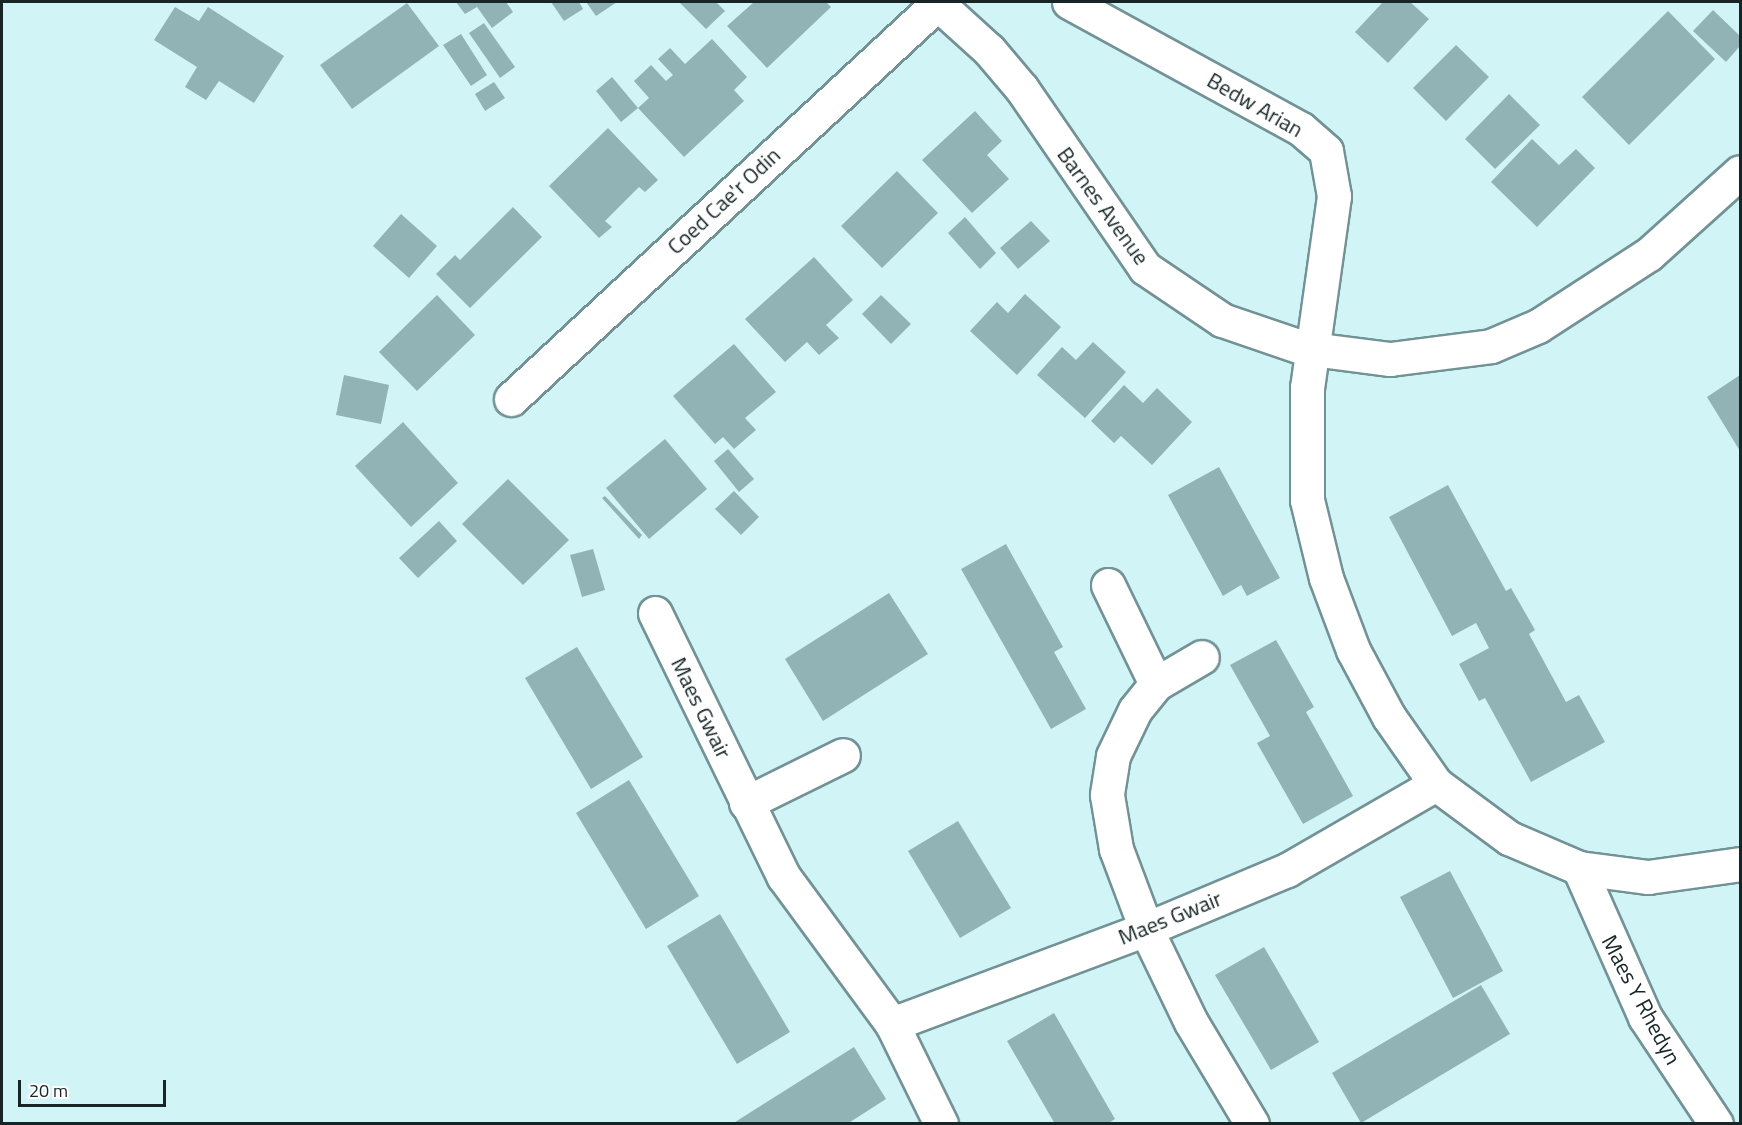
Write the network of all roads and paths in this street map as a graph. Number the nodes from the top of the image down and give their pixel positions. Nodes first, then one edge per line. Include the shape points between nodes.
1 (937, 2) edge
2 (1069, 2) edge
3 (1740, 172) edge
4 (1314, 348) junction
5 (511, 399) dead end
6 (1108, 585) dead end
7 (655, 613) dead end
8 (1202, 657) dead end
9 (1156, 684) junction
10 (843, 755) dead end
11 (1436, 784) junction
12 (746, 803) junction
13 (1740, 864) edge
14 (1579, 868) junction
15 (1146, 929) junction
16 (892, 1024) junction
17 (941, 1124) edge
18 (1252, 1124) edge
19 (1716, 1124) edge

1 - 4 street, Barnes Avenue via 989,50 1022,88 1145,268 1222,320 1270,340
1 - 5 street, Coed Cae'r Odin
2 - 4 street, Bedw Arian via 1301,129 1326,151 1334,196
3 - 4 street, Barnes Avenue via 1649,254 1538,326 1491,346 1390,359
4 - 11 street, Bedw Arian via 1306,387 1306,479 1326,578 1353,650 1389,717
6 - 9 street
7 - 12 street, Maes Gwair
8 - 9 street
9 - 15 street via 1135,710 1113,756 1107,795 1116,849
10 - 12 street
11 - 14 street, Bedw Arian via 1509,838
11 - 15 street, Maes Gwair via 1287,870
12 - 16 street, Maes Gwair via 783,877
13 - 14 street, Bedw Arian via 1648,877
14 - 19 street, Maes Y Rhedyn via 1646,1017
15 - 16 street, Maes Gwair
15 - 18 street via 1191,1022
16 - 17 street, Maes Gwair

